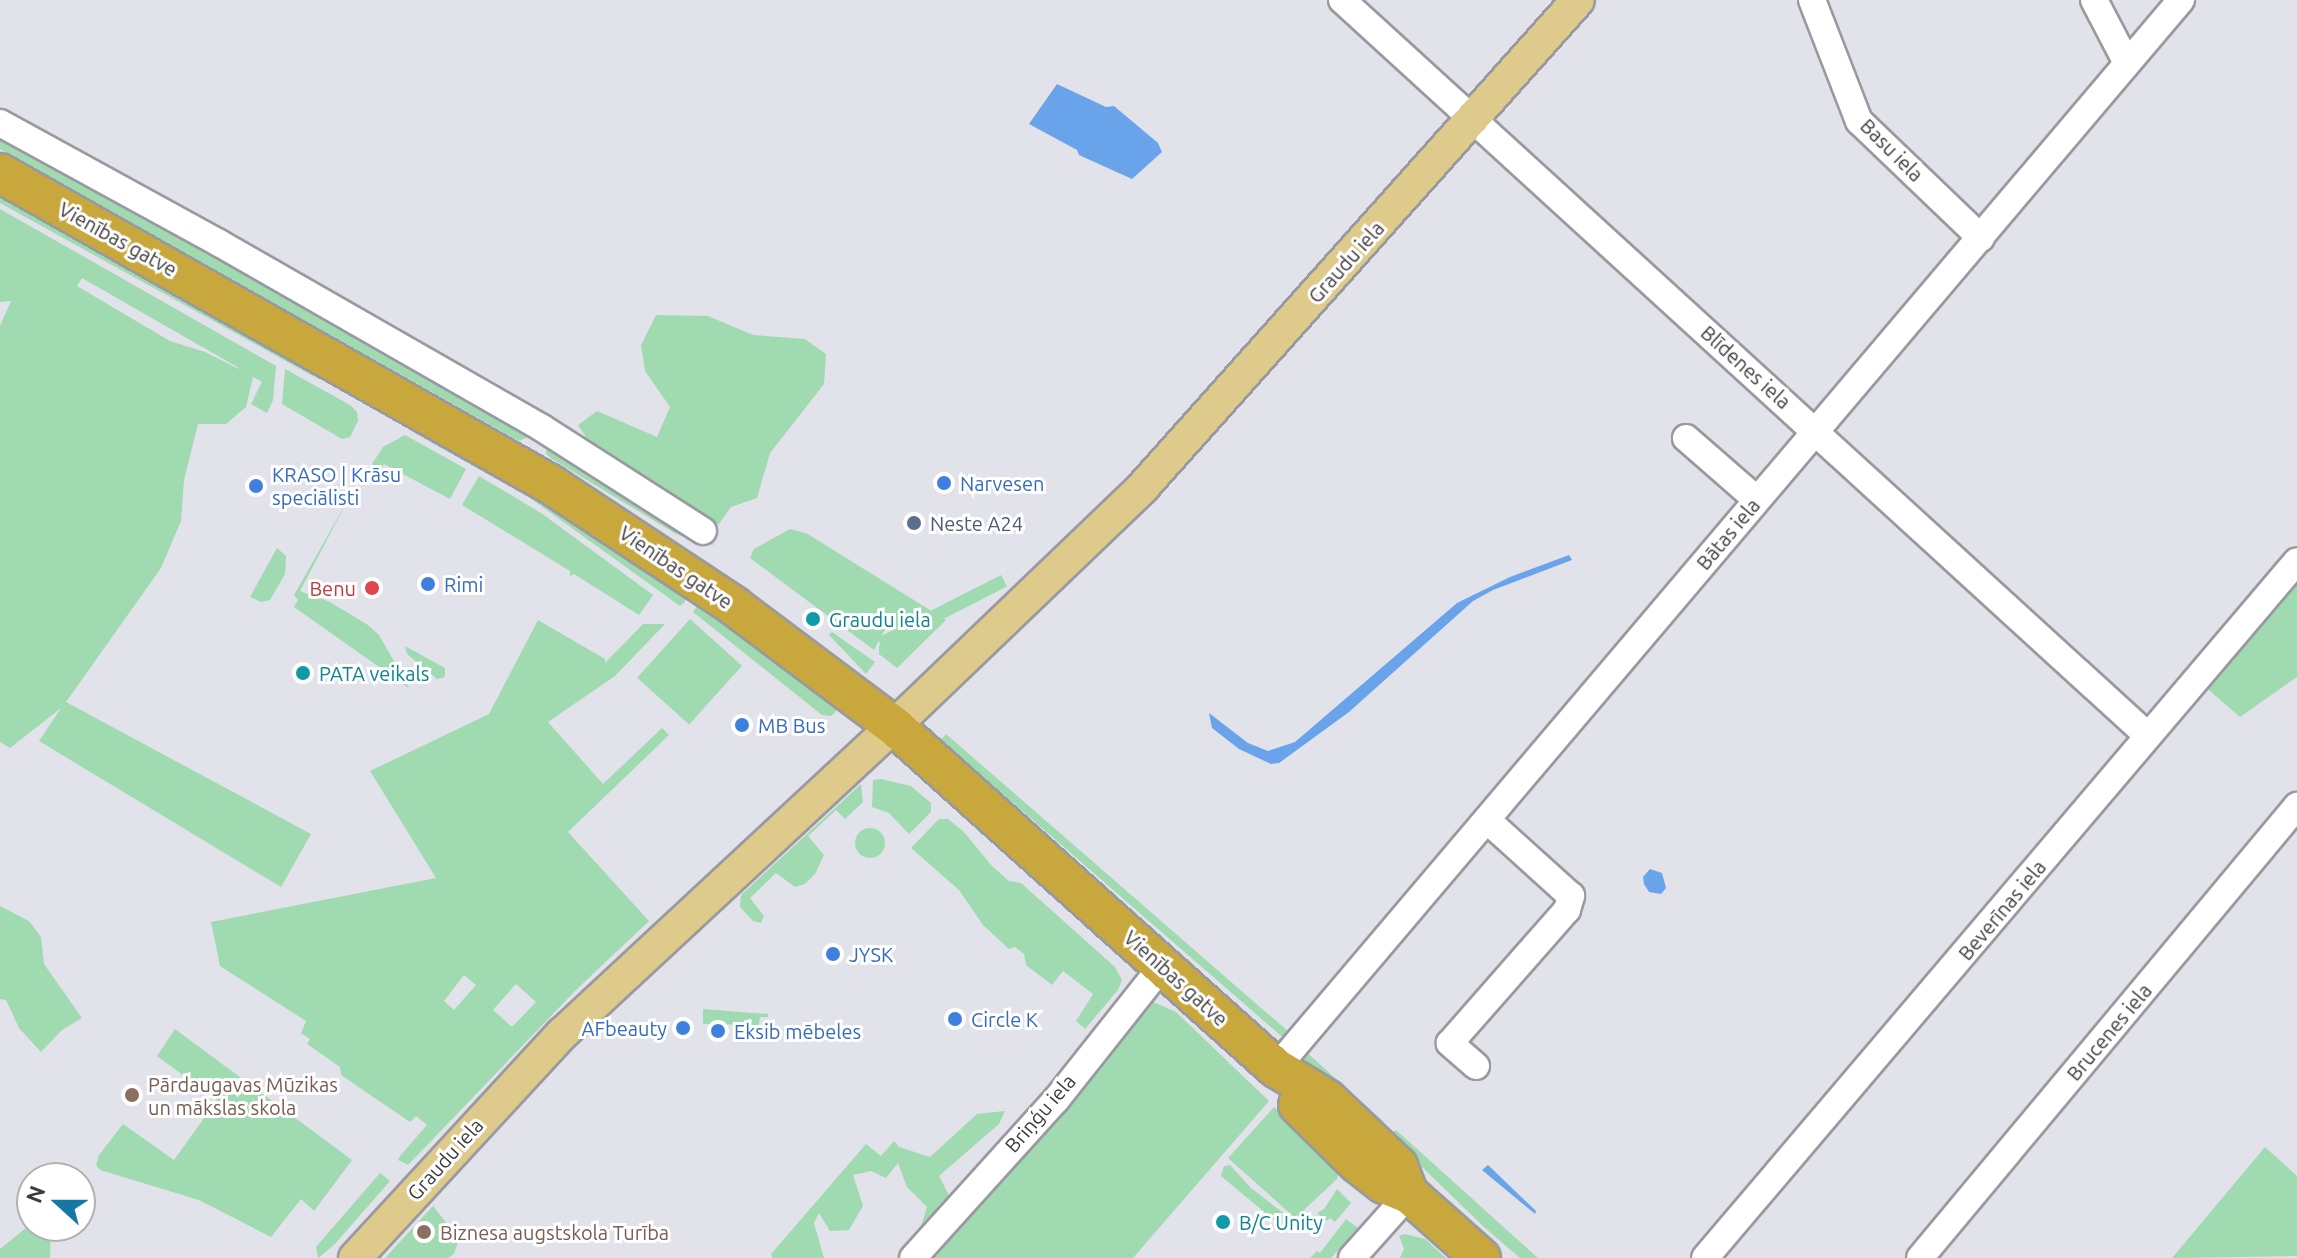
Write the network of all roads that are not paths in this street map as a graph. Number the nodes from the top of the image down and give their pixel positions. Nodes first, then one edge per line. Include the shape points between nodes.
1 (1342, 0) edge
2 (1578, 0) edge
3 (1812, 0) edge
4 (2094, 0) edge
5 (2181, 0) edge
6 (2127, 63) junction
7 (1474, 120) junction
8 (0, 123) edge
9 (0, 173) edge
10 (1981, 238) junction
11 (542, 428) junction
12 (1816, 430) junction
13 (1686, 438) dead end
14 (521, 467) junction
15 (1756, 499) junction
16 (703, 531) dead end
17 (2297, 561) edge
18 (894, 726) junction
19 (2148, 736) junction
20 (2297, 806) edge
21 (1487, 820) junction
22 (1163, 965) junction
23 (1476, 1066) dead end
24 (1276, 1068) junction
25 (1409, 1194) junction
26 (355, 1258) edge
27 (913, 1258) edge
28 (1352, 1258) edge
29 (1481, 1258) edge
30 (1705, 1258) edge
31 (1920, 1258) edge

1 - 7 street, Blīdenes iela
2 - 7 main road, Graudu iela
3 - 10 street, Basu iela via 1859,121
4 - 6 street
5 - 6 street, Bātas iela
6 - 10 street, Bātas iela
7 - 12 street, Blīdenes iela
7 - 18 main road, Graudu iela via 1142,488
8 - 11 street
9 - 14 highway, Vienības gatve
10 - 12 street, Bātas iela
11 - 14 street
11 - 16 street
12 - 15 street, Bātas iela
12 - 19 street, Blīdenes iela
13 - 15 street
14 - 18 highway, Vienības gatve via 734,606
15 - 21 street, Bātas iela
17 - 19 street, Beverīnas iela
18 - 22 highway, Vienības gatve
18 - 26 main road, Graudu iela via 562,1034
19 - 30 street, Beverīnas iela
20 - 31 street, Brucenes iela
21 - 23 street via 1571,896 1567,910 1450,1043
21 - 24 street, Bātas iela
22 - 24 highway, Vienības gatve
22 - 27 street, Briņģu iela via 1056,1100
24 - 25 highway, Vienības gatve via 1296,1102 1357,1163 1384,1184
25 - 28 street
25 - 29 highway, Vienības gatve

